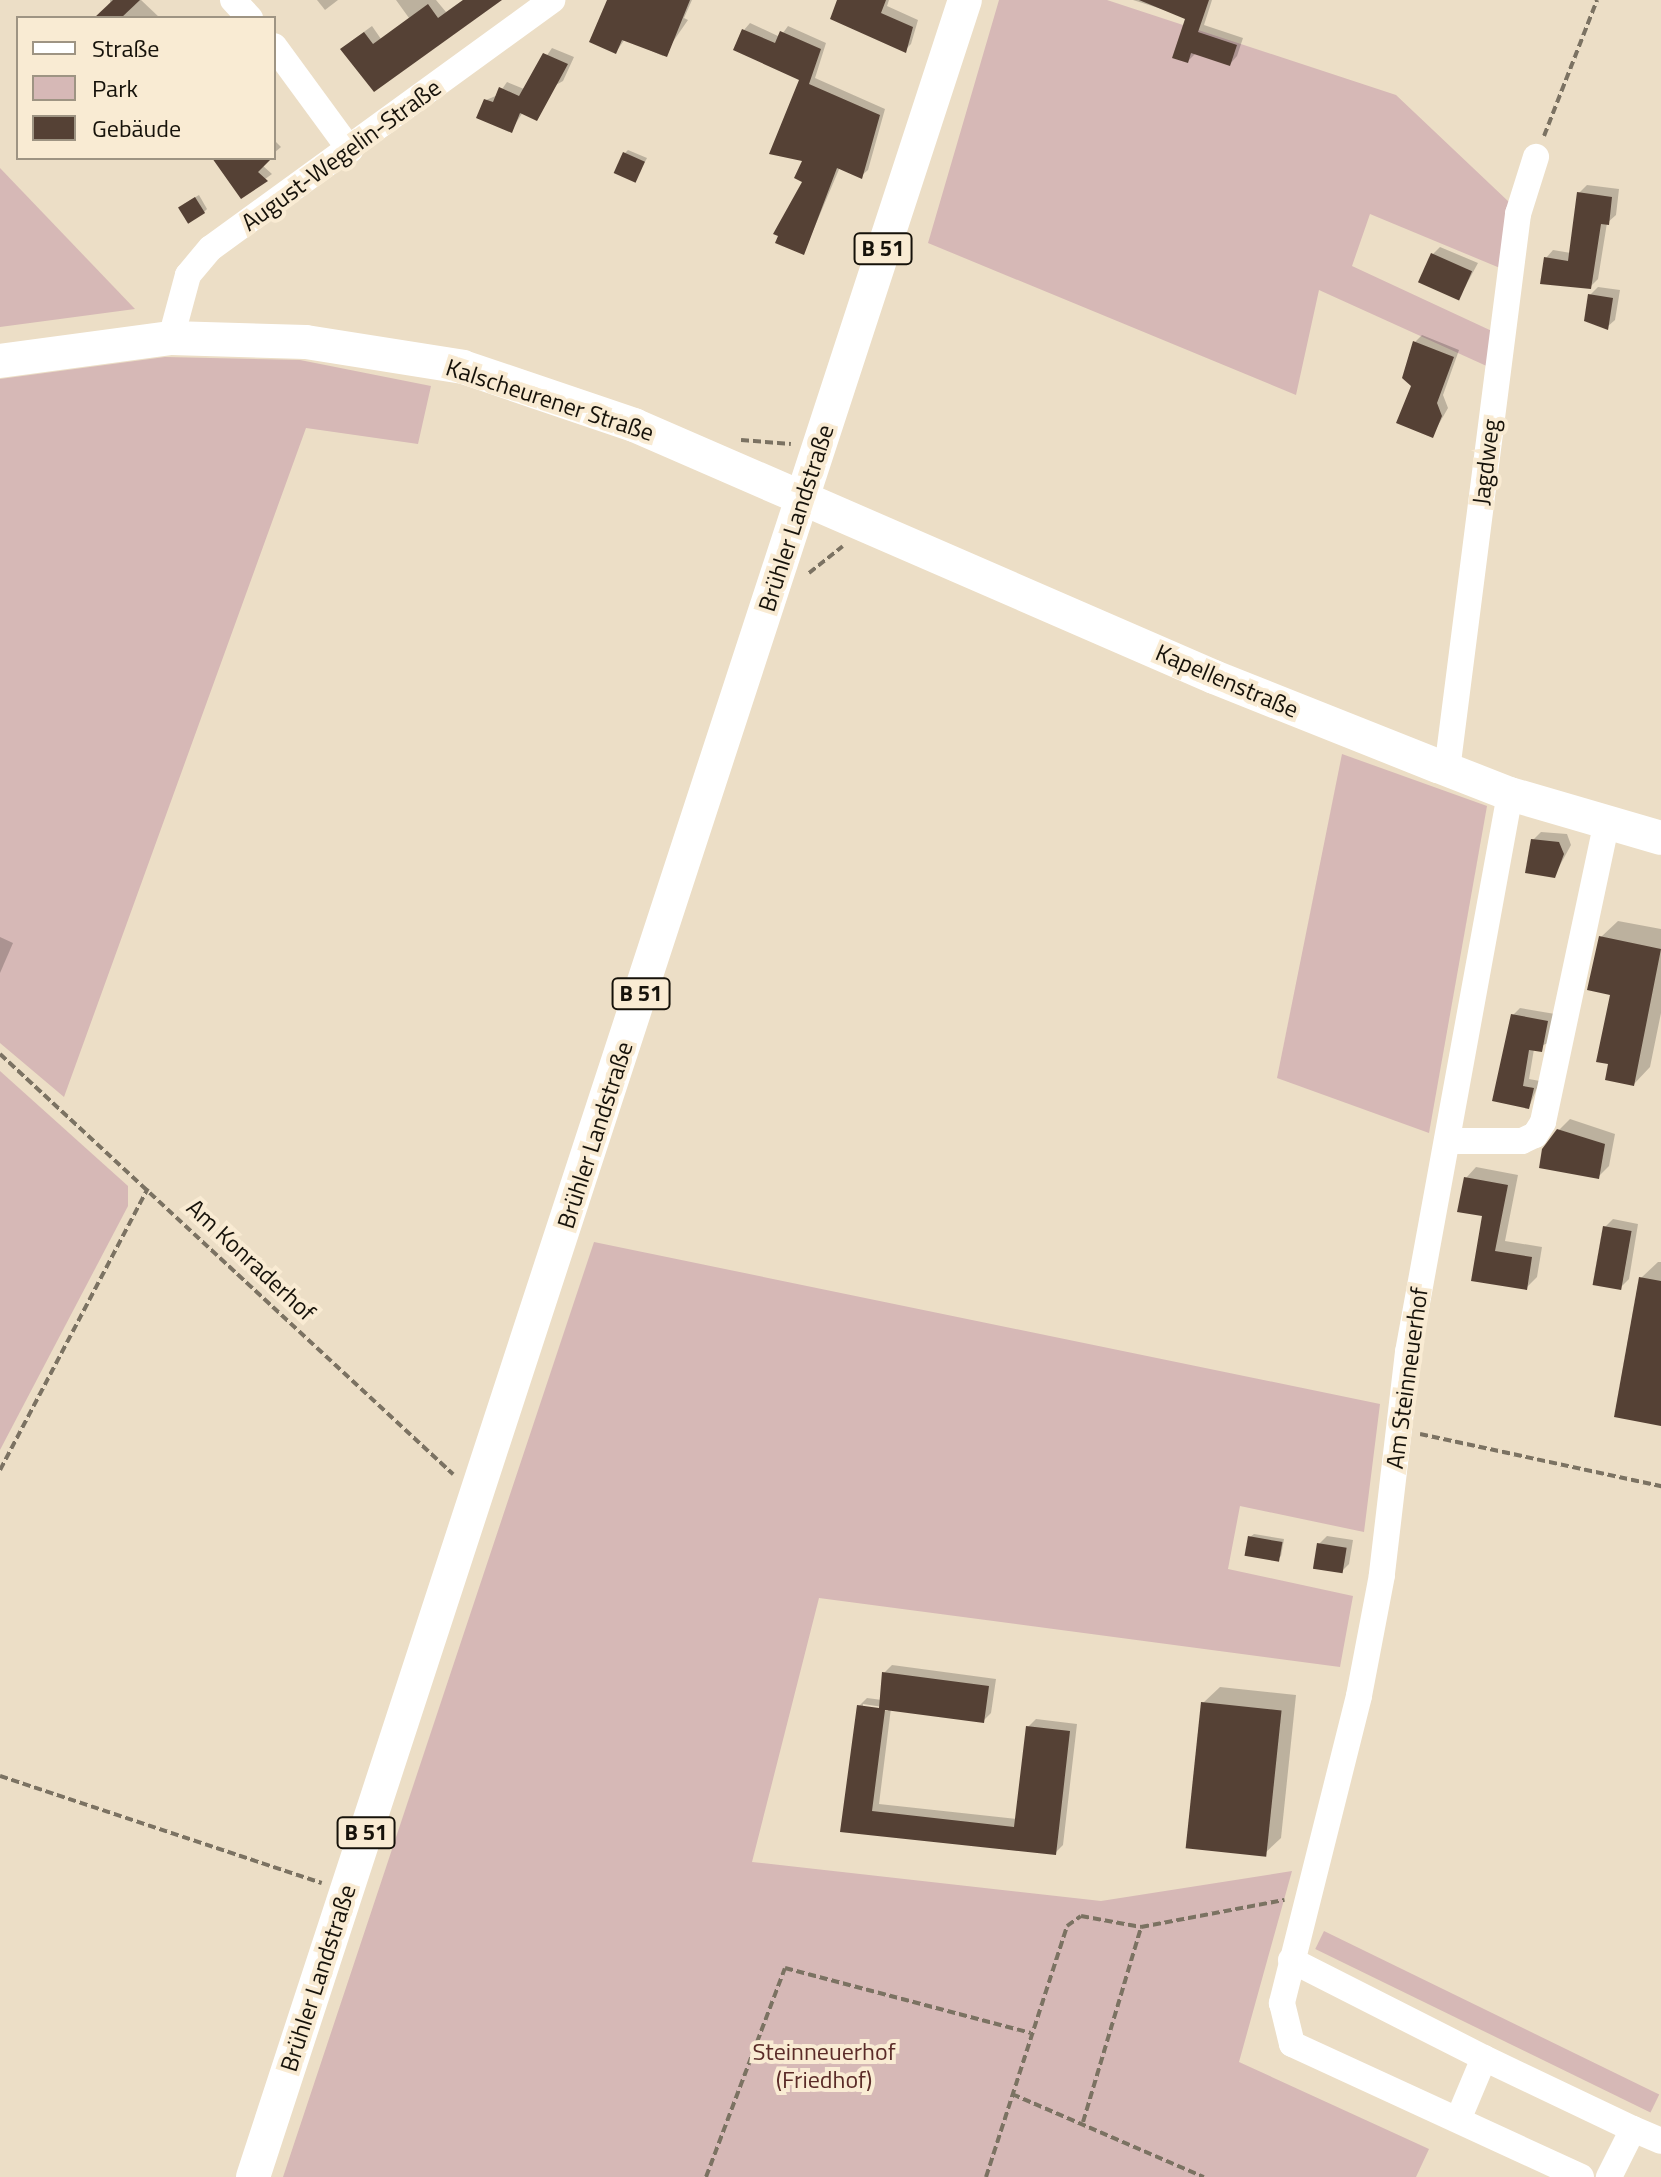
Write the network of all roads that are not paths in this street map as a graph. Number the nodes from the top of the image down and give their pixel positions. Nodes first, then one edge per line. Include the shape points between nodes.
1 (233, 0) edge
2 (552, 0) edge
3 (965, 0) edge
4 (248, 16) edge
5 (276, 49) edge
6 (350, 150) junction
7 (1536, 157) road end
8 (171, 338) junction
9 (0, 361) edge
10 (802, 499) junction
11 (1447, 770) junction
12 (1510, 794) junction
13 (1607, 822) junction
14 (1661, 838) edge
15 (1447, 1141) junction
16 (1291, 1960) junction
17 (1484, 2058) junction
18 (1458, 2120) junction
19 (1633, 2129) junction
20 (1661, 2141) edge
21 (253, 2177) edge
22 (1581, 2177) edge
23 (1609, 2177) edge

1 - 4 street
2 - 6 street, August-Wegelin-Straße
3 - 10 main road, Brühler Landstraße / B 51
5 - 6 street
6 - 8 street, August-Wegelin-Straße via 211,248 188,275
7 - 11 street, Jagdweg via 1518,214
8 - 9 main road, Kalscheurener Straße
8 - 10 main road, Kalscheurener Straße via 306,342 463,367 634,425
10 - 11 main road, Kapellenstraße via 1214,677
10 - 21 main road, Brühler Landstraße / B 51
11 - 12 main road, Kapellenstraße
12 - 13 main road, Kapellenstraße
12 - 15 street, Am Steinneuerhof
13 - 14 main road, Kapellenstraße
13 - 15 street via 1543,1122 1535,1135 1522,1141
15 - 16 street, Am Steinneuerhof via 1398,1429 1380,1590
16 - 17 street
16 - 18 street, Am Steinneuerhof via 1282,2003 1292,2044
17 - 18 street
17 - 19 street
18 - 22 street
19 - 20 street
19 - 23 street

